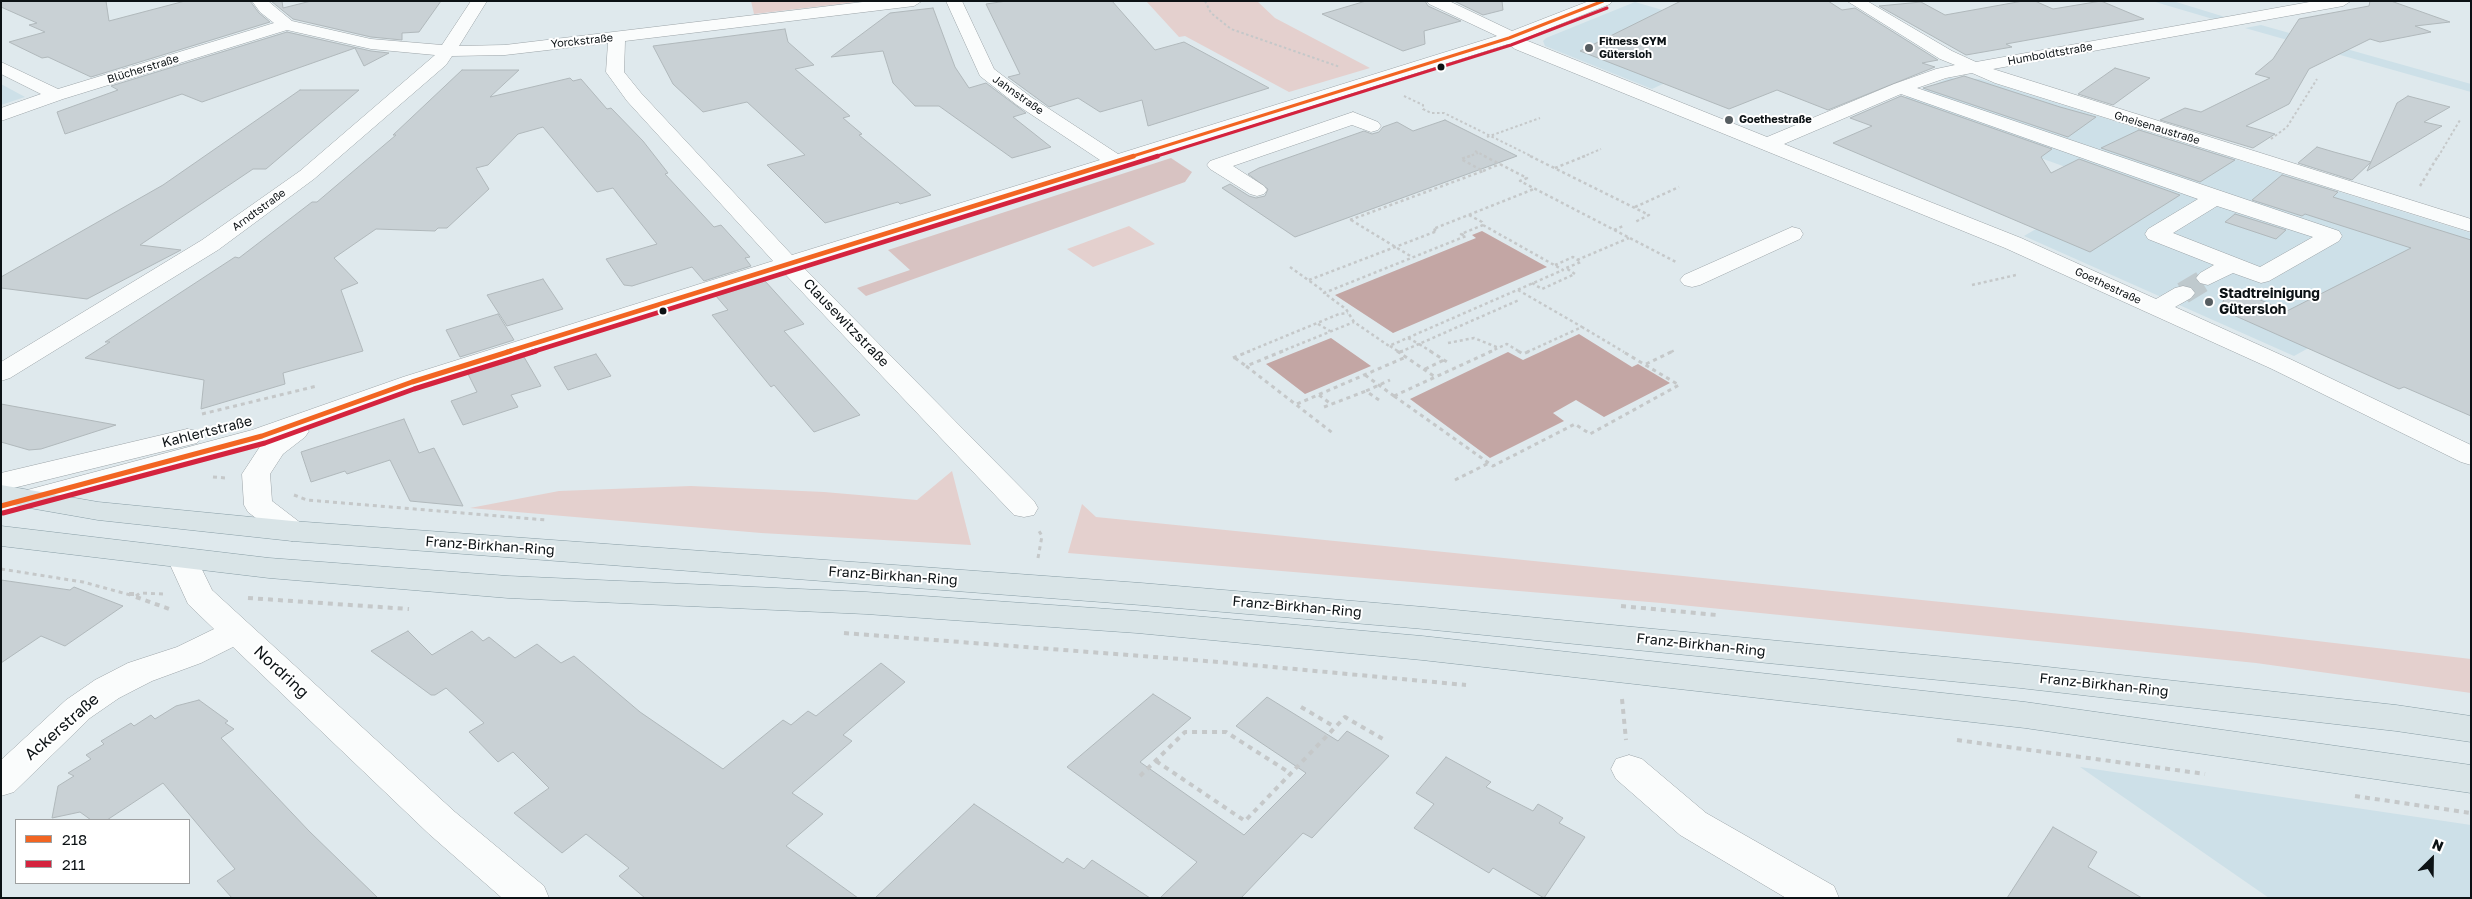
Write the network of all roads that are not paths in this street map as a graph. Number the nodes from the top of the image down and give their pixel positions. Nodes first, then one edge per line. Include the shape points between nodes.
1 (260, 1) edge
2 (479, 1) edge
3 (914, 1) edge
4 (954, 1) edge
5 (1435, 1) edge
6 (1604, 1) edge
7 (1855, 1) edge
8 (2343, 1) edge
9 (286, 25) junction
10 (617, 37) junction
11 (1509, 38) junction
12 (448, 51) junction
13 (1, 67) edge
14 (1971, 68) junction
15 (1900, 88) junction
16 (56, 95) junction
17 (1, 115) edge
18 (1371, 126) dead end
19 (1216, 128) junction
20 (1767, 144) junction
21 (1254, 151) junction
22 (1115, 161) junction
23 (1257, 190) dead end
24 (2215, 198) junction
25 (2471, 226) edge
26 (1792, 234) dead end
27 (787, 263) junction
28 (2232, 264) junction
29 (1697, 278) road end
30 (2208, 278) tunnel mouth
31 (2183, 293) tunnel mouth
32 (2156, 308) junction
33 (1, 373) edge
34 (412, 382) junction
35 (313, 419) junction
36 (2471, 456) edge
37 (1, 482) edge
38 (9, 500) edge
39 (1024, 508) dead end
40 (292, 532) junction
41 (1, 536) edge
42 (182, 558) junction
43 (237, 631) junction
44 (2471, 729) edge
45 (1629, 769) road end
46 (2471, 780) edge
47 (1, 782) edge
48 (530, 898) edge
49 (1820, 898) edge

1 - 9 street, Yorckstraße
2 - 12 street, Arndtstraße
3 - 10 street, Yorckstraße
4 - 22 street, Jahnstraße via 986,72
5 - 11 street, Goethestraße
6 - 11 street, Kahlertstraße
7 - 14 street, Gneisenaustraße
8 - 14 street, Humboldtstraße
9 - 12 street, Yorckstraße via 371,44
9 - 16 street, Blücherstraße
10 - 12 street, Yorckstraße via 505,50
10 - 27 street, Clausewitzstraße via 615,72 634,97
11 - 19 street, Kahlertstraße
11 - 20 street, Goethestraße
12 - 33 street, Arndtstraße via 341,148 263,208 210,245
13 - 16 street
14 - 15 street, Humboldtstraße via 1942,73
14 - 25 street, Gneisenaustraße
15 - 20 street, Humboldtstraße
15 - 24 street
16 - 17 street, Blücherstraße
18 - 21 street via 1354,118
19 - 21 street
19 - 22 street, Kahlertstraße
20 - 32 street, Goethestraße via 2013,243
21 - 23 street via 1210,170
22 - 27 street, Kahlertstraße
24 - 28 street via 2156,234
24 - 28 street via 2331,236 2261,276
26 - 29 street
27 - 34 street, Kahlertstraße
27 - 39 street, Clausewitzstraße
28 - 30 street
31 - 32 street
32 - 36 street, Goethestraße
34 - 35 street, Kahlertstraße
34 - 37 street, Kahlertstraße
35 - 38 street, Kahlertstraße via 262,436
35 - 40 street, Kahlertstraße via 273,448 256,474 258,505
38 - 40 main road, Franz-Birkhan-Ring
40 - 44 main road, Franz-Birkhan-Ring via 1142,594 1424,618 2030,677
41 - 42 main road
42 - 43 street, Nordring via 198,596
42 - 46 main road, Franz-Birkhan-Ring via 508,587 866,603 1137,622 1422,648 1618,689 2025,715
43 - 47 street, Ackerstraße via 107,689 78,709
43 - 48 street, Nordring via 442,823
45 - 49 street via 1694,824

